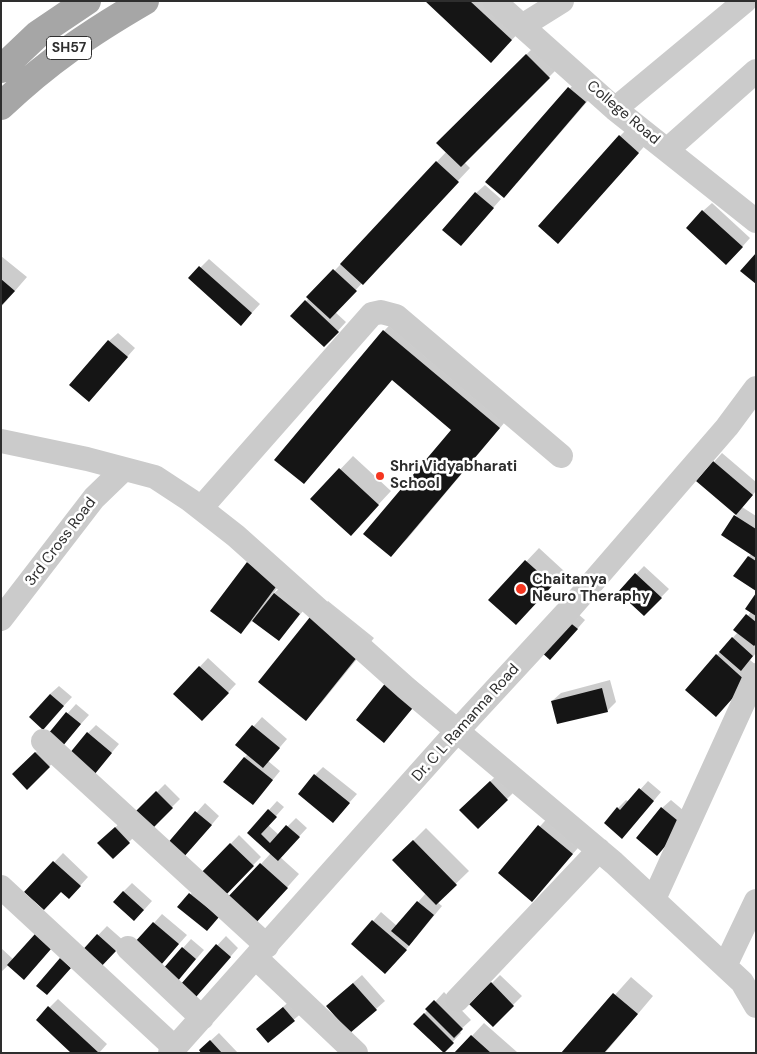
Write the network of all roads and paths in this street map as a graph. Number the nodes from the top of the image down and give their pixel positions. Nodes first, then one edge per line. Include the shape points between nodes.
1 (145, 1) edge
2 (494, 1) edge
3 (562, 1) edge
4 (745, 1) edge
5 (79, 3) edge
6 (522, 26) junction
7 (92, 32) junction
8 (1, 69) edge
9 (756, 71) edge
10 (1, 106) edge
11 (615, 109) junction
12 (667, 150) junction
13 (756, 220) edge
14 (756, 388) edge
15 (1, 441) edge
16 (561, 456) dead end
17 (124, 469) junction
18 (201, 508) junction
19 (1, 619) edge
20 (756, 675) edge
21 (458, 730) junction
22 (43, 741) dead end
23 (599, 850) junction
24 (1, 887) edge
25 (654, 899) junction
26 (756, 901) edge
27 (128, 948) dead end
28 (262, 952) junction
29 (725, 966) junction
30 (749, 983) edge
31 (457, 1000) dead end
32 (756, 1006) edge
33 (202, 1018) junction
34 (172, 1050) edge
35 (356, 1053) edge

1 - 7 main road, SH57
2 - 6 street, College Road
3 - 6 street
4 - 11 street
5 - 7 street
5 - 8 main road, SH57 via 38,34
6 - 11 street, College Road
7 - 10 main road, SH57 via 55,58
9 - 12 street
11 - 12 street, College Road
12 - 13 street, College Road
14 - 21 street, Dr. C L Ramanna Road via 727,427 566,613
15 - 17 street
16 - 18 street via 396,316 381,312 372,314
17 - 18 street via 155,477
17 - 19 street, 3rd Cross Road via 94,498
18 - 21 street
20 - 25 street
21 - 23 street
21 - 28 street, Dr. C L Ramanna Road
22 - 28 street
23 - 25 street
23 - 31 street
24 - 34 street
25 - 29 street
26 - 29 street
27 - 33 street
28 - 33 street, Dr. C L Ramanna Road
28 - 35 street
29 - 30 street
30 - 32 street
33 - 34 street, Dr. C L Ramanna Road

